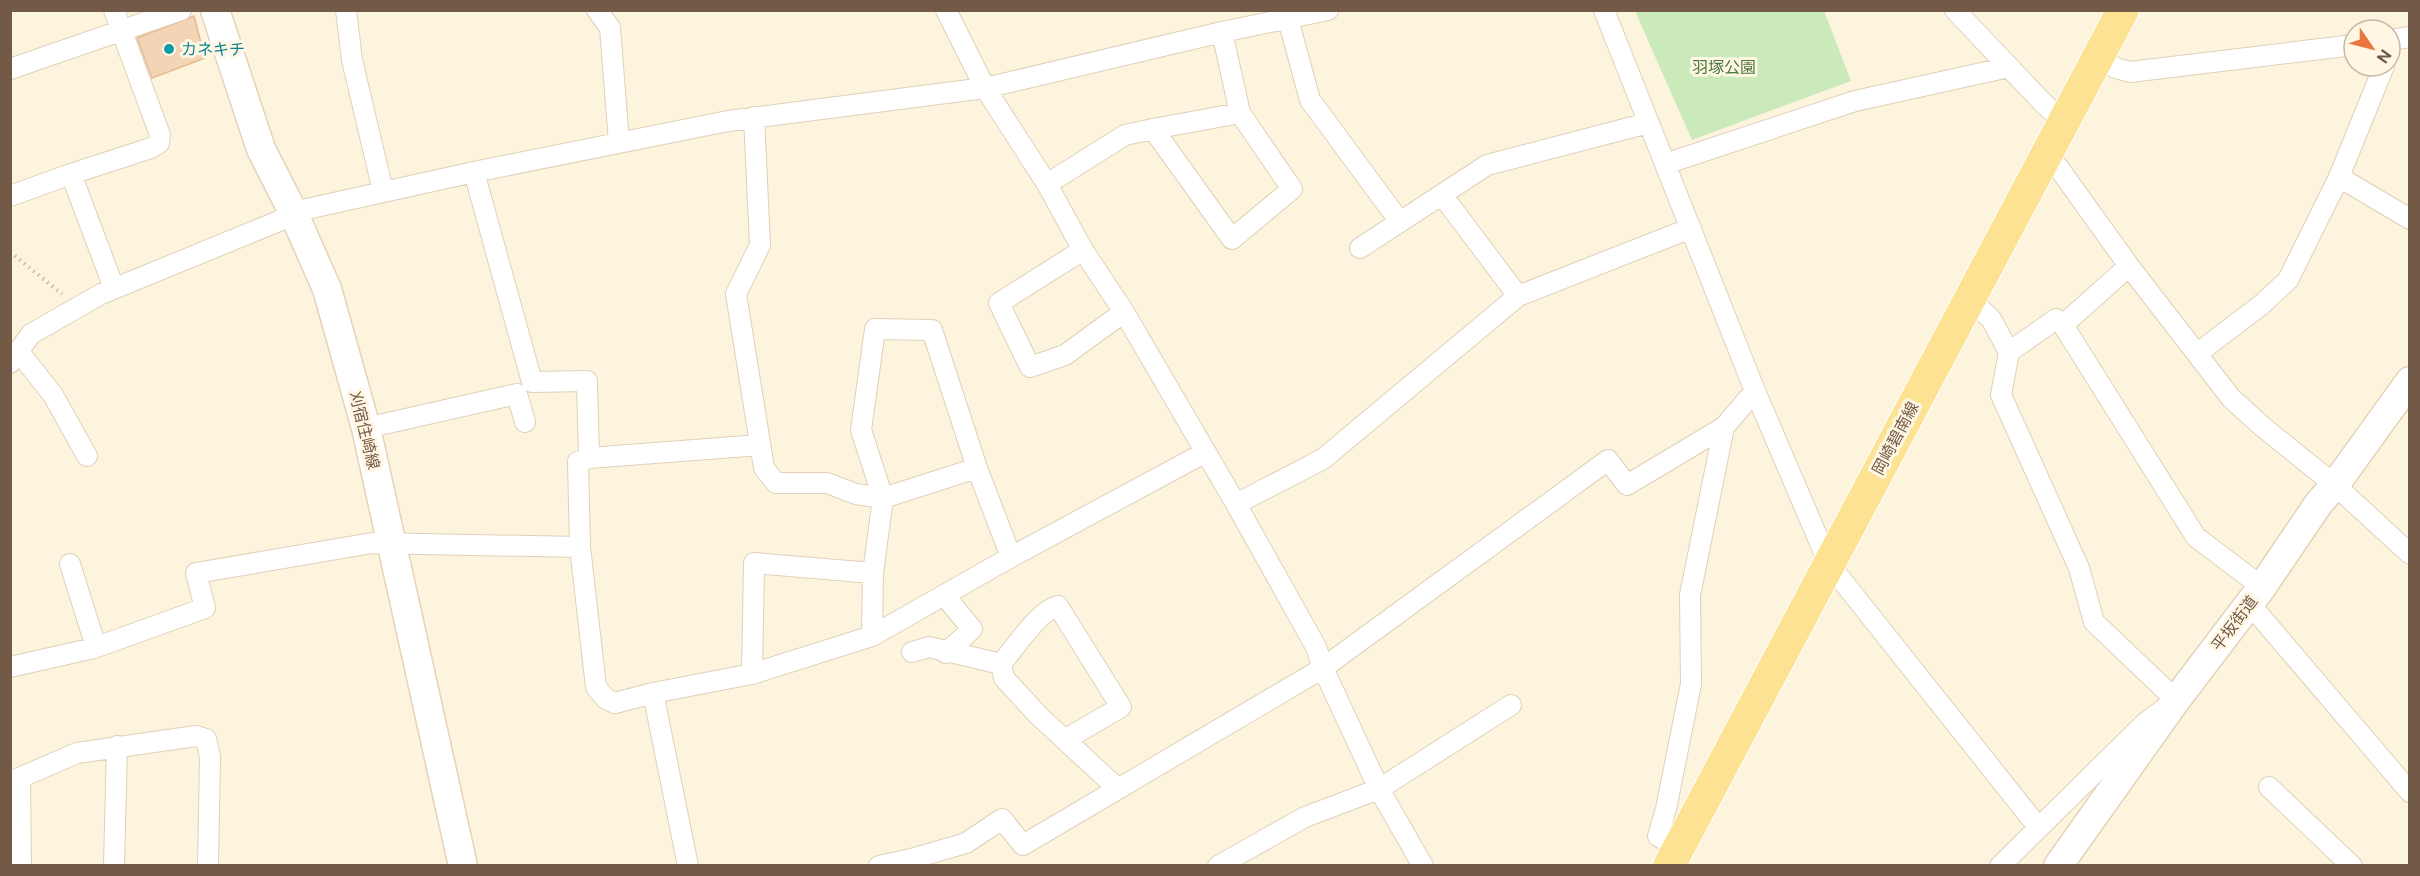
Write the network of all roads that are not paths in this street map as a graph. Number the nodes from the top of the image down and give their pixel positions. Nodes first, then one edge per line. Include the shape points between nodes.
1 (114, 10) edge
2 (181, 10) edge
3 (215, 10) edge
4 (346, 10) edge
5 (597, 10) edge
6 (946, 10) edge
7 (1328, 10) edge
8 (1604, 10) edge
9 (1955, 10) edge
10 (2122, 10) edge
11 (1288, 19) junction
12 (122, 32) junction
13 (1222, 32) junction
14 (2342, 46) edge
15 (2097, 57) junction
16 (2009, 67) junction
17 (10, 69) edge
18 (2379, 78) edge
19 (985, 88) junction
20 (1239, 113) junction
21 (754, 117) junction
22 (2064, 121) junction
23 (1648, 123) junction
24 (1153, 129) junction
25 (619, 142) junction
26 (2048, 153) junction
27 (1665, 164) junction
28 (474, 172) junction
29 (72, 174) junction
30 (2339, 177) junction
31 (1047, 184) junction
32 (384, 191) junction
33 (1442, 195) junction
34 (10, 196) edge
35 (293, 212) junction
36 (2409, 219) edge
37 (1400, 222) junction
38 (1690, 228) junction
39 (1360, 248) dead end
40 (1083, 250) junction
41 (2129, 266) junction
42 (114, 288) junction
43 (1518, 296) junction
44 (1969, 298) junction
45 (1124, 312) junction
46 (2063, 325) junction
47 (10, 331) edge
48 (31, 334) junction
49 (2009, 352) junction
50 (2198, 353) junction
51 (15, 357) edge
52 (2409, 381) edge
53 (1755, 391) junction
54 (525, 422) dead end
55 (1724, 427) junction
56 (366, 428) junction
57 (760, 445) junction
58 (1206, 452) junction
59 (87, 456) dead end
60 (589, 458) junction
61 (977, 468) junction
62 (2335, 485) junction
63 (884, 498) junction
64 (1236, 504) junction
65 (390, 542) junction
66 (580, 547) junction
67 (2409, 554) edge
68 (1011, 557) junction
69 (70, 564) dead end
70 (1829, 564) junction
71 (873, 573) junction
72 (944, 595) junction
73 (2255, 595) junction
74 (872, 636) junction
75 (96, 647) junction
76 (912, 652) dead end
77 (946, 653) junction
78 (1001, 664) junction
79 (10, 667) edge
80 (1323, 668) junction
81 (752, 674) junction
82 (653, 693) junction
83 (2176, 700) junction
84 (1511, 705) dead end
85 (1066, 739) junction
86 (117, 746) junction
87 (15, 780) edge
88 (2270, 787) dead end
89 (1117, 788) junction
90 (1379, 789) junction
91 (2409, 792) edge
92 (2038, 827) junction
93 (1673, 857) edge
94 (21, 866) edge
95 (114, 866) edge
96 (208, 866) edge
97 (463, 866) edge
98 (688, 866) edge
99 (879, 866) edge
100 (1218, 866) edge
101 (1423, 866) edge
102 (2000, 866) edge
103 (2058, 866) edge
104 (2352, 866) edge

1 - 12 street
2 - 12 street
3 - 35 main road, 刈宿住崎線 via 261,149
4 - 32 street via 352,60
5 - 25 street via 610,28
6 - 19 street
7 - 11 street
8 - 23 street
9 - 16 street
10 - 15 main road, 岡崎碧南線
11 - 13 street
11 - 37 street via 1310,100
12 - 17 street
12 - 29 street via 160,135 159,142
13 - 19 street
13 - 20 street
14 - 15 street via 2130,72
15 - 22 main road, 岡崎碧南線
16 - 22 street
16 - 27 street via 1854,101
18 - 30 street
19 - 21 street
19 - 31 street
20 - 24 street
20 - 24 street via 1292,189 1232,239
21 - 25 street
21 - 57 street via 760,245 736,294
22 - 26 main road, 岡崎碧南線
23 - 27 street
23 - 33 street via 1487,165
24 - 31 street via 1125,135
25 - 28 street
26 - 41 street
26 - 44 main road, 岡崎碧南線
27 - 38 street
28 - 32 street
28 - 60 street via 532,382 587,381
29 - 34 street
29 - 42 street
30 - 36 street
30 - 50 street via 2288,280
31 - 40 street
32 - 35 street
33 - 37 street
33 - 43 street
35 - 42 street
35 - 56 main road, 刈宿住崎線 via 327,289
37 - 39 street
38 - 43 street
38 - 53 street
40 - 45 street
40 - 45 street via 999,303 1030,367 1065,355
41 - 46 street
41 - 50 street
42 - 48 street
43 - 64 street via 1323,459
44 - 49 street via 1991,319
44 - 70 main road, 岡崎碧南線
45 - 58 street
46 - 49 street via 2056,320
46 - 73 street via 2196,537
47 - 48 street
48 - 51 street
49 - 83 street via 2001,395 2079,568 2094,622
50 - 62 street via 2231,398
51 - 59 street via 53,395
52 - 62 main road, 平坂街道
53 - 55 street
53 - 70 street
54 - 56 street via 517,394
55 - 80 street via 1627,485 1608,460
55 - 93 street via 1690,595 1691,684 1658,836
56 - 65 main road, 刈宿住崎線
57 - 60 street
57 - 63 street via 764,468 776,483 827,483 856,494
58 - 64 street
58 - 68 street
60 - 66 street via 578,462
61 - 63 street
61 - 63 street via 932,330 875,329 861,430
61 - 68 street
62 - 67 street
62 - 73 main road, 平坂街道
63 - 71 street
64 - 80 street via 1316,647
65 - 66 street
65 - 75 street via 196,573 205,608
65 - 97 main road, 刈宿住崎線
66 - 82 street via 596,687 615,703
68 - 72 street
69 - 75 street
70 - 92 street
70 - 93 main road, 岡崎碧南線
71 - 74 street
71 - 81 street via 754,563
72 - 74 street
72 - 77 street via 972,629
73 - 83 main road, 平坂街道
73 - 91 street
74 - 81 street
75 - 79 street
76 - 77 street via 929,647
77 - 78 street
78 - 85 street via 1004,678
78 - 85 street via 1038,620 1058,606 1120,706
80 - 89 street
80 - 90 street
81 - 82 street
82 - 98 street
83 - 92 street via 2145,723
83 - 103 main road, 平坂街道
84 - 90 street
85 - 89 street
86 - 87 street via 77,753
86 - 95 street
86 - 96 street via 196,736 206,739 210,757
87 - 94 street
88 - 104 street
89 - 99 street via 1023,845 1002,819 966,843
90 - 100 street via 1305,817
90 - 101 street
92 - 102 street

